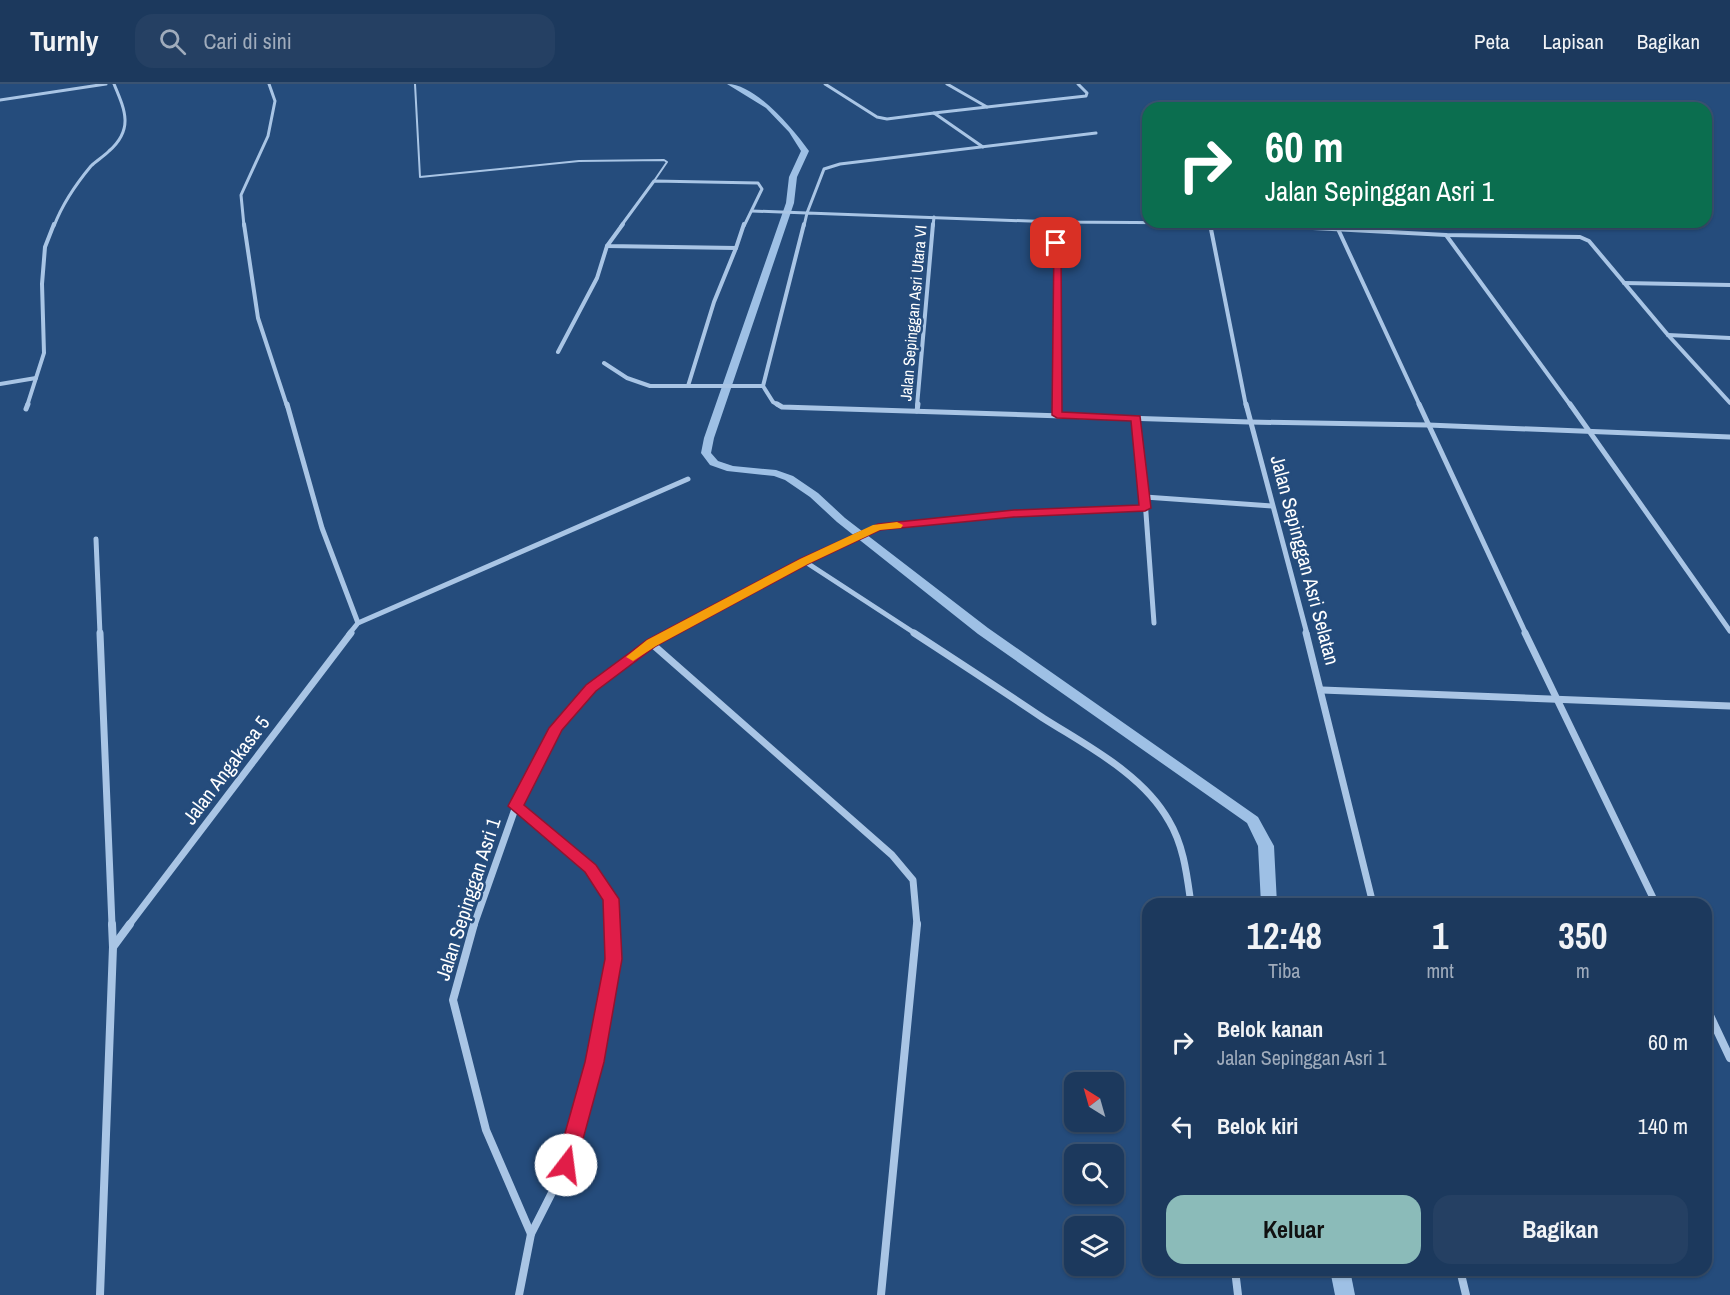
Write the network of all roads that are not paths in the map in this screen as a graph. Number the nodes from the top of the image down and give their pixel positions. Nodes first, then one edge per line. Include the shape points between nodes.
1 (106, 84) edge
2 (114, 84) edge
3 (269, 84) edge
4 (415, 84) edge
5 (825, 84) edge
6 (947, 84) edge
7 (1078, 84) edge
8 (0, 100) edge
9 (987, 107) junction
10 (934, 113) junction
11 (1096, 133) dead end
12 (984, 147) junction
13 (654, 181) junction
14 (752, 211) junction
15 (806, 213) junction
16 (934, 217) junction
17 (1056, 222) junction
18 (1142, 223) edge
19 (1211, 228) edge
20 (1317, 228) edge
21 (1338, 229) junction
22 (1446, 235) junction
23 (608, 246) junction
24 (736, 248) junction
25 (1624, 283) junction
26 (1730, 285) edge
27 (1668, 335) junction
28 (1730, 338) edge
29 (558, 352) dead end
30 (604, 363) dead end
31 (36, 378) junction
32 (0, 384) edge
33 (688, 386) junction
34 (763, 386) junction
35 (1730, 404) edge
36 (26, 409) dead end
37 (916, 411) junction
38 (1057, 415) junction
39 (1136, 418) junction
40 (1249, 422) junction
41 (1428, 425) junction
42 (1591, 433) junction
43 (1730, 437) edge
44 (688, 479) dead end
45 (1145, 497) junction
46 (1272, 506) junction
47 (1145, 508) junction
48 (96, 539) dead end
49 (804, 561) junction
50 (358, 623) junction
51 (1154, 623) dead end
52 (1730, 631) edge
53 (651, 643) junction
54 (1322, 690) junction
55 (1556, 700) junction
56 (1730, 706) edge
57 (516, 806) junction
58 (1190, 898) edge
59 (1372, 898) edge
60 (1653, 898) edge
61 (113, 947) junction
62 (1712, 1020) edge
63 (1730, 1058) edge
64 (531, 1234) junction
65 (1236, 1276) edge
66 (1461, 1276) edge
67 (100, 1295) edge
68 (519, 1295) edge
69 (880, 1295) edge
70 (1238, 1295) edge
71 (1466, 1295) edge

1 - 8 street
2 - 31 street via 126,112 124,134 92,165 60,210 45,247 44,353
3 - 50 street via 275,101 268,136 241,195 246,251 258,318 300,442 322,528
4 - 13 lane via 420,177 579,161 664,160 667,162
5 - 10 street via 878,117
6 - 9 street
7 - 9 street via 1086,96
9 - 10 street
10 - 12 street
11 - 12 street
12 - 15 street via 824,169
13 - 14 street via 758,183 762,189
13 - 23 street
14 - 15 street
14 - 24 street
15 - 16 street
15 - 34 street
16 - 17 street
16 - 37 street, Jalan Sepinggan Asri Utara VI
17 - 18 street
17 - 38 street
19 - 40 street, Jalan Sepinggan Asri Selatan
20 - 21 street
21 - 22 street
21 - 41 street
22 - 25 street via 1580,237 1589,241
22 - 42 street
23 - 24 street
23 - 29 street via 597,278
24 - 33 street via 714,302
25 - 26 street
25 - 27 street
27 - 28 street
27 - 35 street
30 - 33 street via 638,383
31 - 32 street
31 - 36 street
33 - 34 street
34 - 37 street via 772,402 782,407
37 - 38 street
38 - 39 street
39 - 40 street
39 - 45 street
40 - 41 street
40 - 46 street, Jalan Sepinggan Asri Selatan
41 - 42 street
41 - 55 street
42 - 43 street
42 - 52 street
44 - 50 street, Jalan Angakasa 5
45 - 46 street
45 - 47 street
46 - 54 street, Jalan Sepinggan Asri Selatan
47 - 49 street, Jalan Sepinggan Asri 1 via 1014,514 878,527
47 - 51 street
48 - 61 street
49 - 53 street, Jalan Sepinggan Asri 1
49 - 58 street via 1142,785 1169,816 1186,860
50 - 61 street, Jalan Angakasa 5
53 - 57 street, Jalan Sepinggan Asri 1 via 591,688 556,728
53 - 69 street via 892,855 913,880 918,917
54 - 55 street
54 - 59 street, Jalan Sepinggan Asri Selatan
55 - 56 street
55 - 60 street
57 - 64 street, Jalan Sepinggan Asri 1 via 471,931 453,1000 486,1130
57 - 64 street via 590,868 611,899 614,959 594,1062 566,1165
61 - 67 street
62 - 63 street
64 - 68 street
65 - 70 street
66 - 71 street

